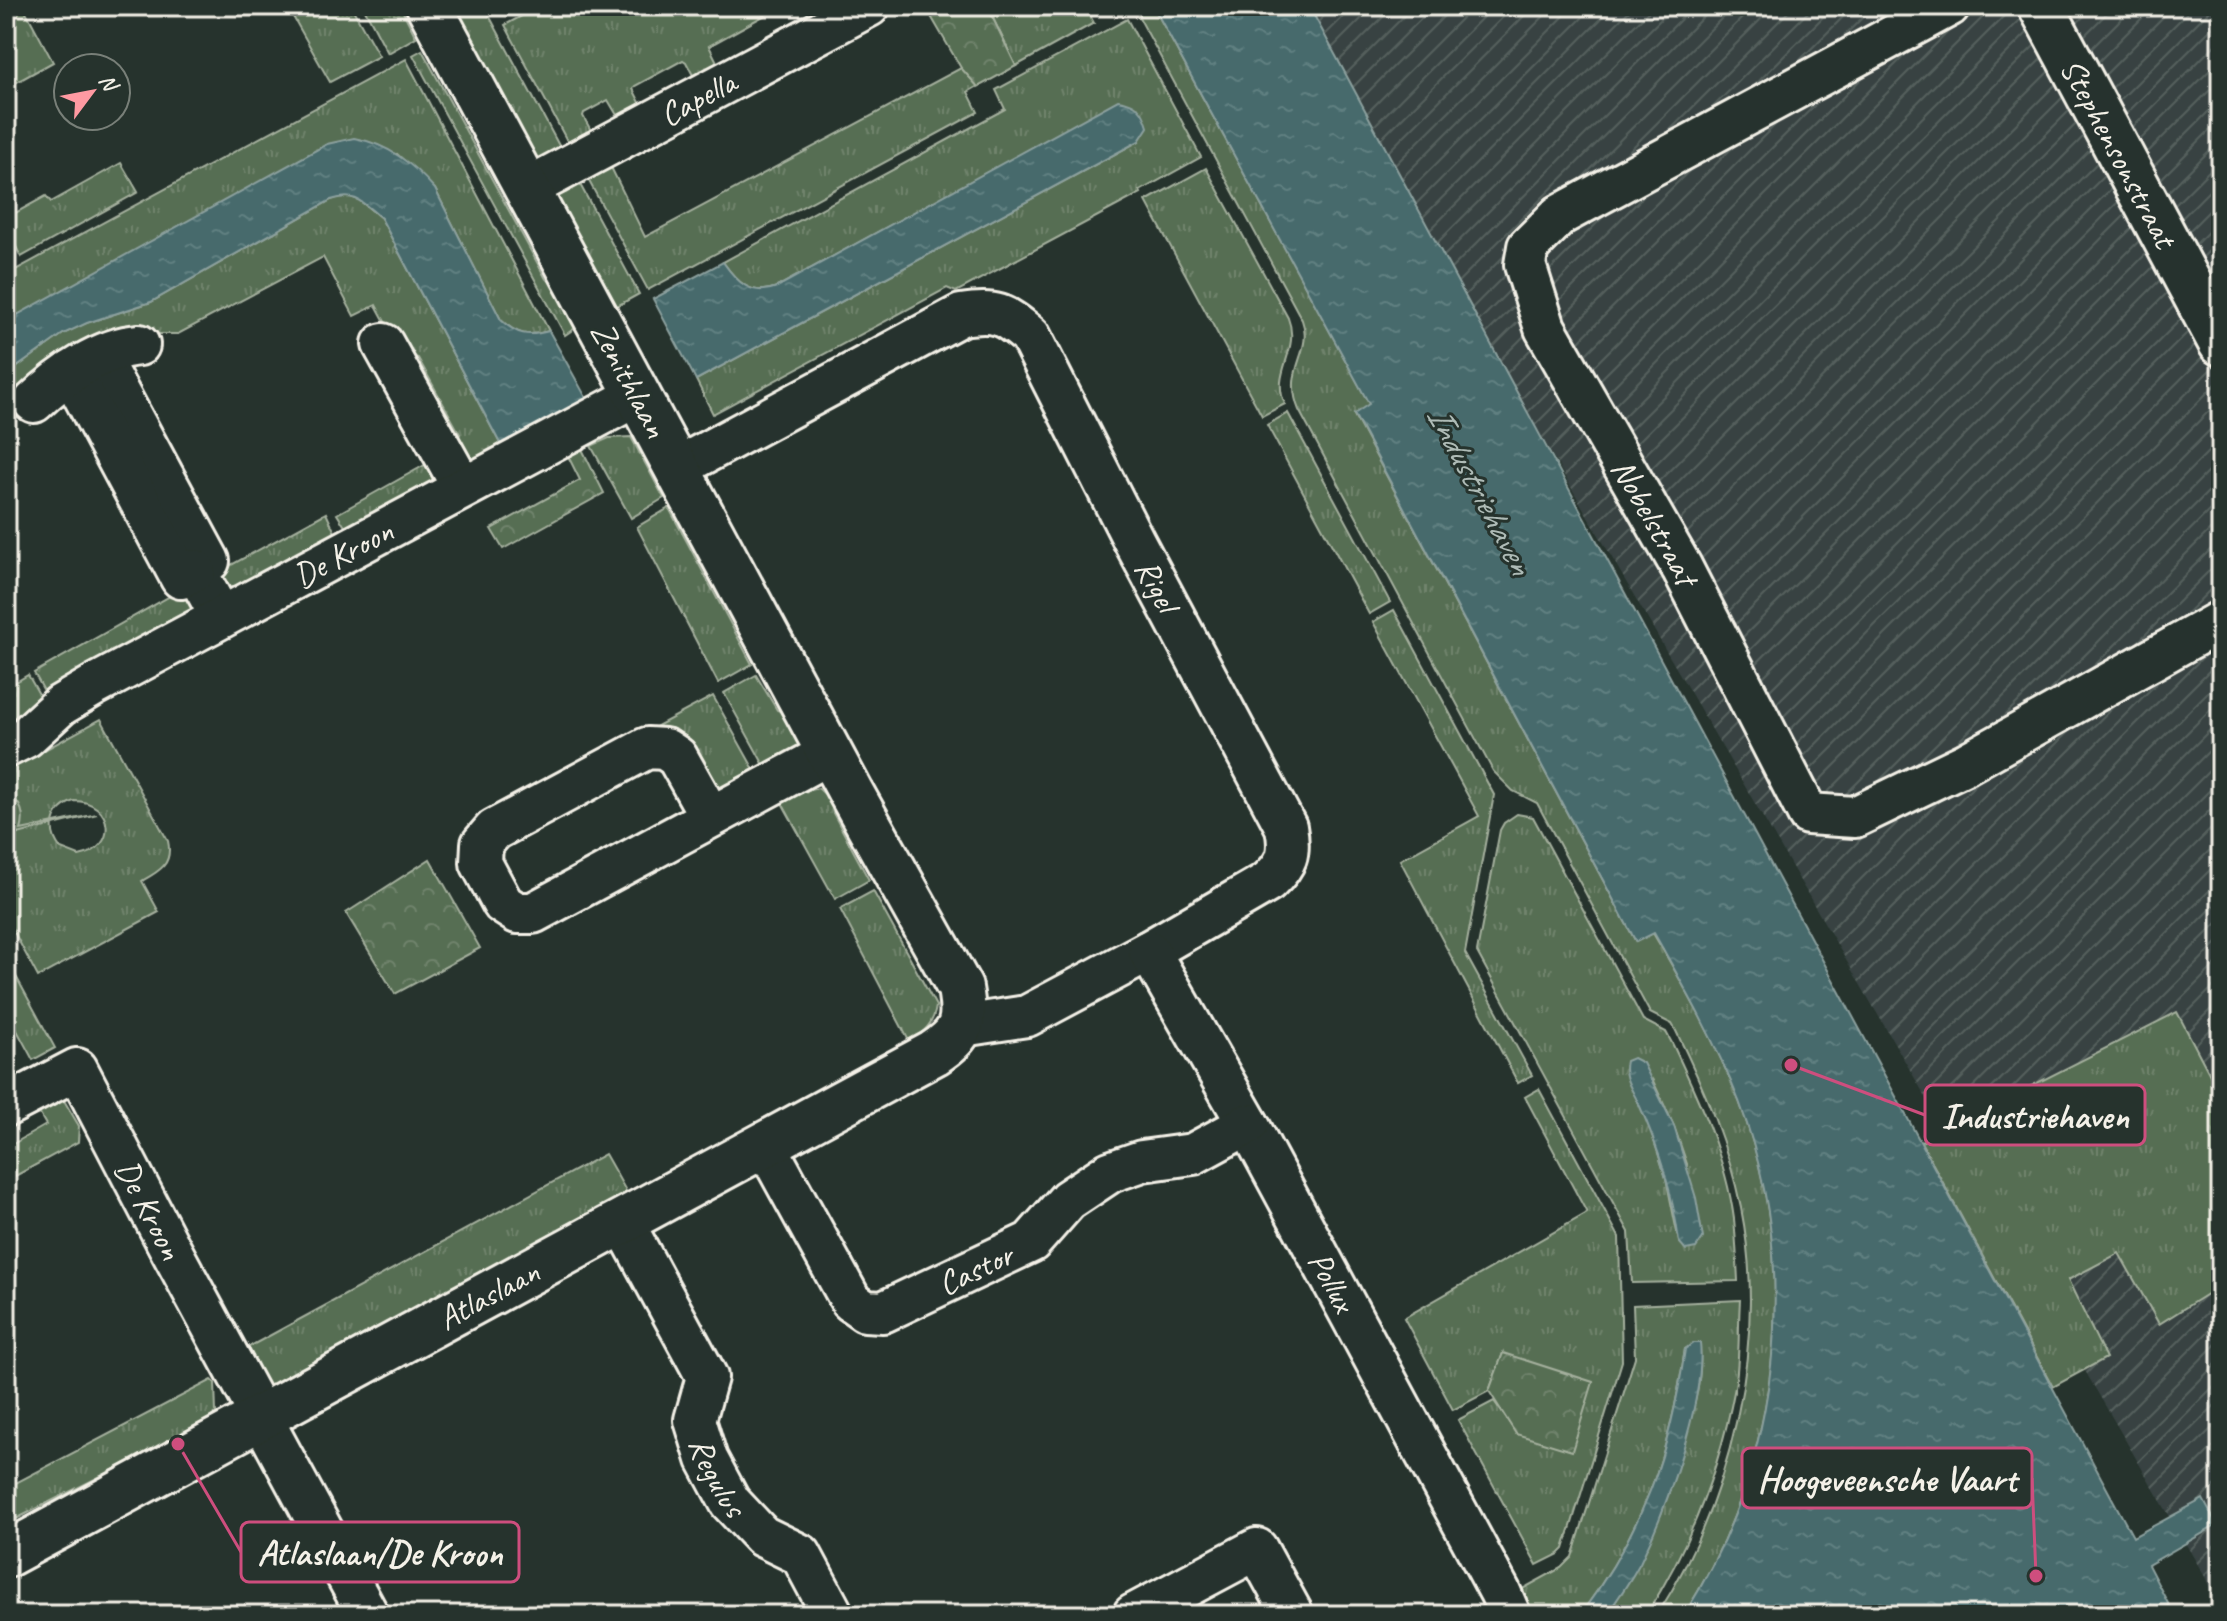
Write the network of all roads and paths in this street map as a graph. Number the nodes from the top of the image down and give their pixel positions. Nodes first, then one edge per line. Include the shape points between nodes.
1 (429, 6) edge
2 (869, 6) edge
3 (1949, 6) edge
4 (2041, 6) edge
5 (526, 189) junction
6 (2221, 343) edge
7 (383, 344) dead end
8 (139, 345) dead end
9 (85, 365) junction
10 (638, 395) junction
11 (34, 402) dead end
12 (677, 468) junction
13 (463, 488) junction
14 (221, 617) junction
15 (2221, 621) edge
16 (6, 747) edge
17 (830, 753) junction
18 (710, 816) junction
19 (1149, 951) junction
20 (962, 1026) junction
21 (6, 1106) edge
22 (1248, 1124) junction
23 (765, 1144) junction
24 (623, 1222) junction
25 (262, 1419) junction
26 (6, 1555) edge
27 (368, 1615) edge
28 (833, 1615) edge
29 (1133, 1615) edge
30 (1293, 1615) edge
31 (1510, 1615) edge

1 - 5 street, Zenithlaan
2 - 5 street, Capella
3 - 15 street, Nobelstraat via 1560,215 1528,247 1525,265 1545,328 1682,568 1808,814 1855,817 1967,763
4 - 6 street, Stephensonstraat
5 - 10 street, Zenithlaan
7 - 13 street
8 - 9 street
9 - 11 street
9 - 14 street via 209,561 195,570
10 - 12 street, Zenithlaan
10 - 13 street, De Kroon
12 - 17 street, Zenithlaan
12 - 19 street, Rigel via 961,315 988,311 1011,320 1030,336 1286,827 1290,848 1282,869 1268,882
13 - 14 street, De Kroon
14 - 16 street, De Kroon via 61,705 26,737
17 - 18 street
17 - 20 street, Zenithlaan via 960,988
18 - 18 street via 677,757 665,749 647,748 494,830 482,844 481,863 503,904 517,913 533,913
19 - 20 street, Rigel via 1027,1016
19 - 22 street, Pollux
20 - 23 street, Atlaslaan via 934,1053
21 - 25 street, De Kroon via 77,1069
22 - 23 street, Castor via 1193,1154 1110,1172 1068,1200 1031,1242 883,1312 865,1311 851,1301
22 - 31 street, Pollux
23 - 24 street, Atlaslaan
24 - 25 street, Atlaslaan
24 - 28 street, Regulus via 707,1377 695,1420 707,1459 730,1502 762,1536 801,1555
25 - 26 street, Atlaslaan
25 - 27 street
29 - 30 street via 1257,1549

